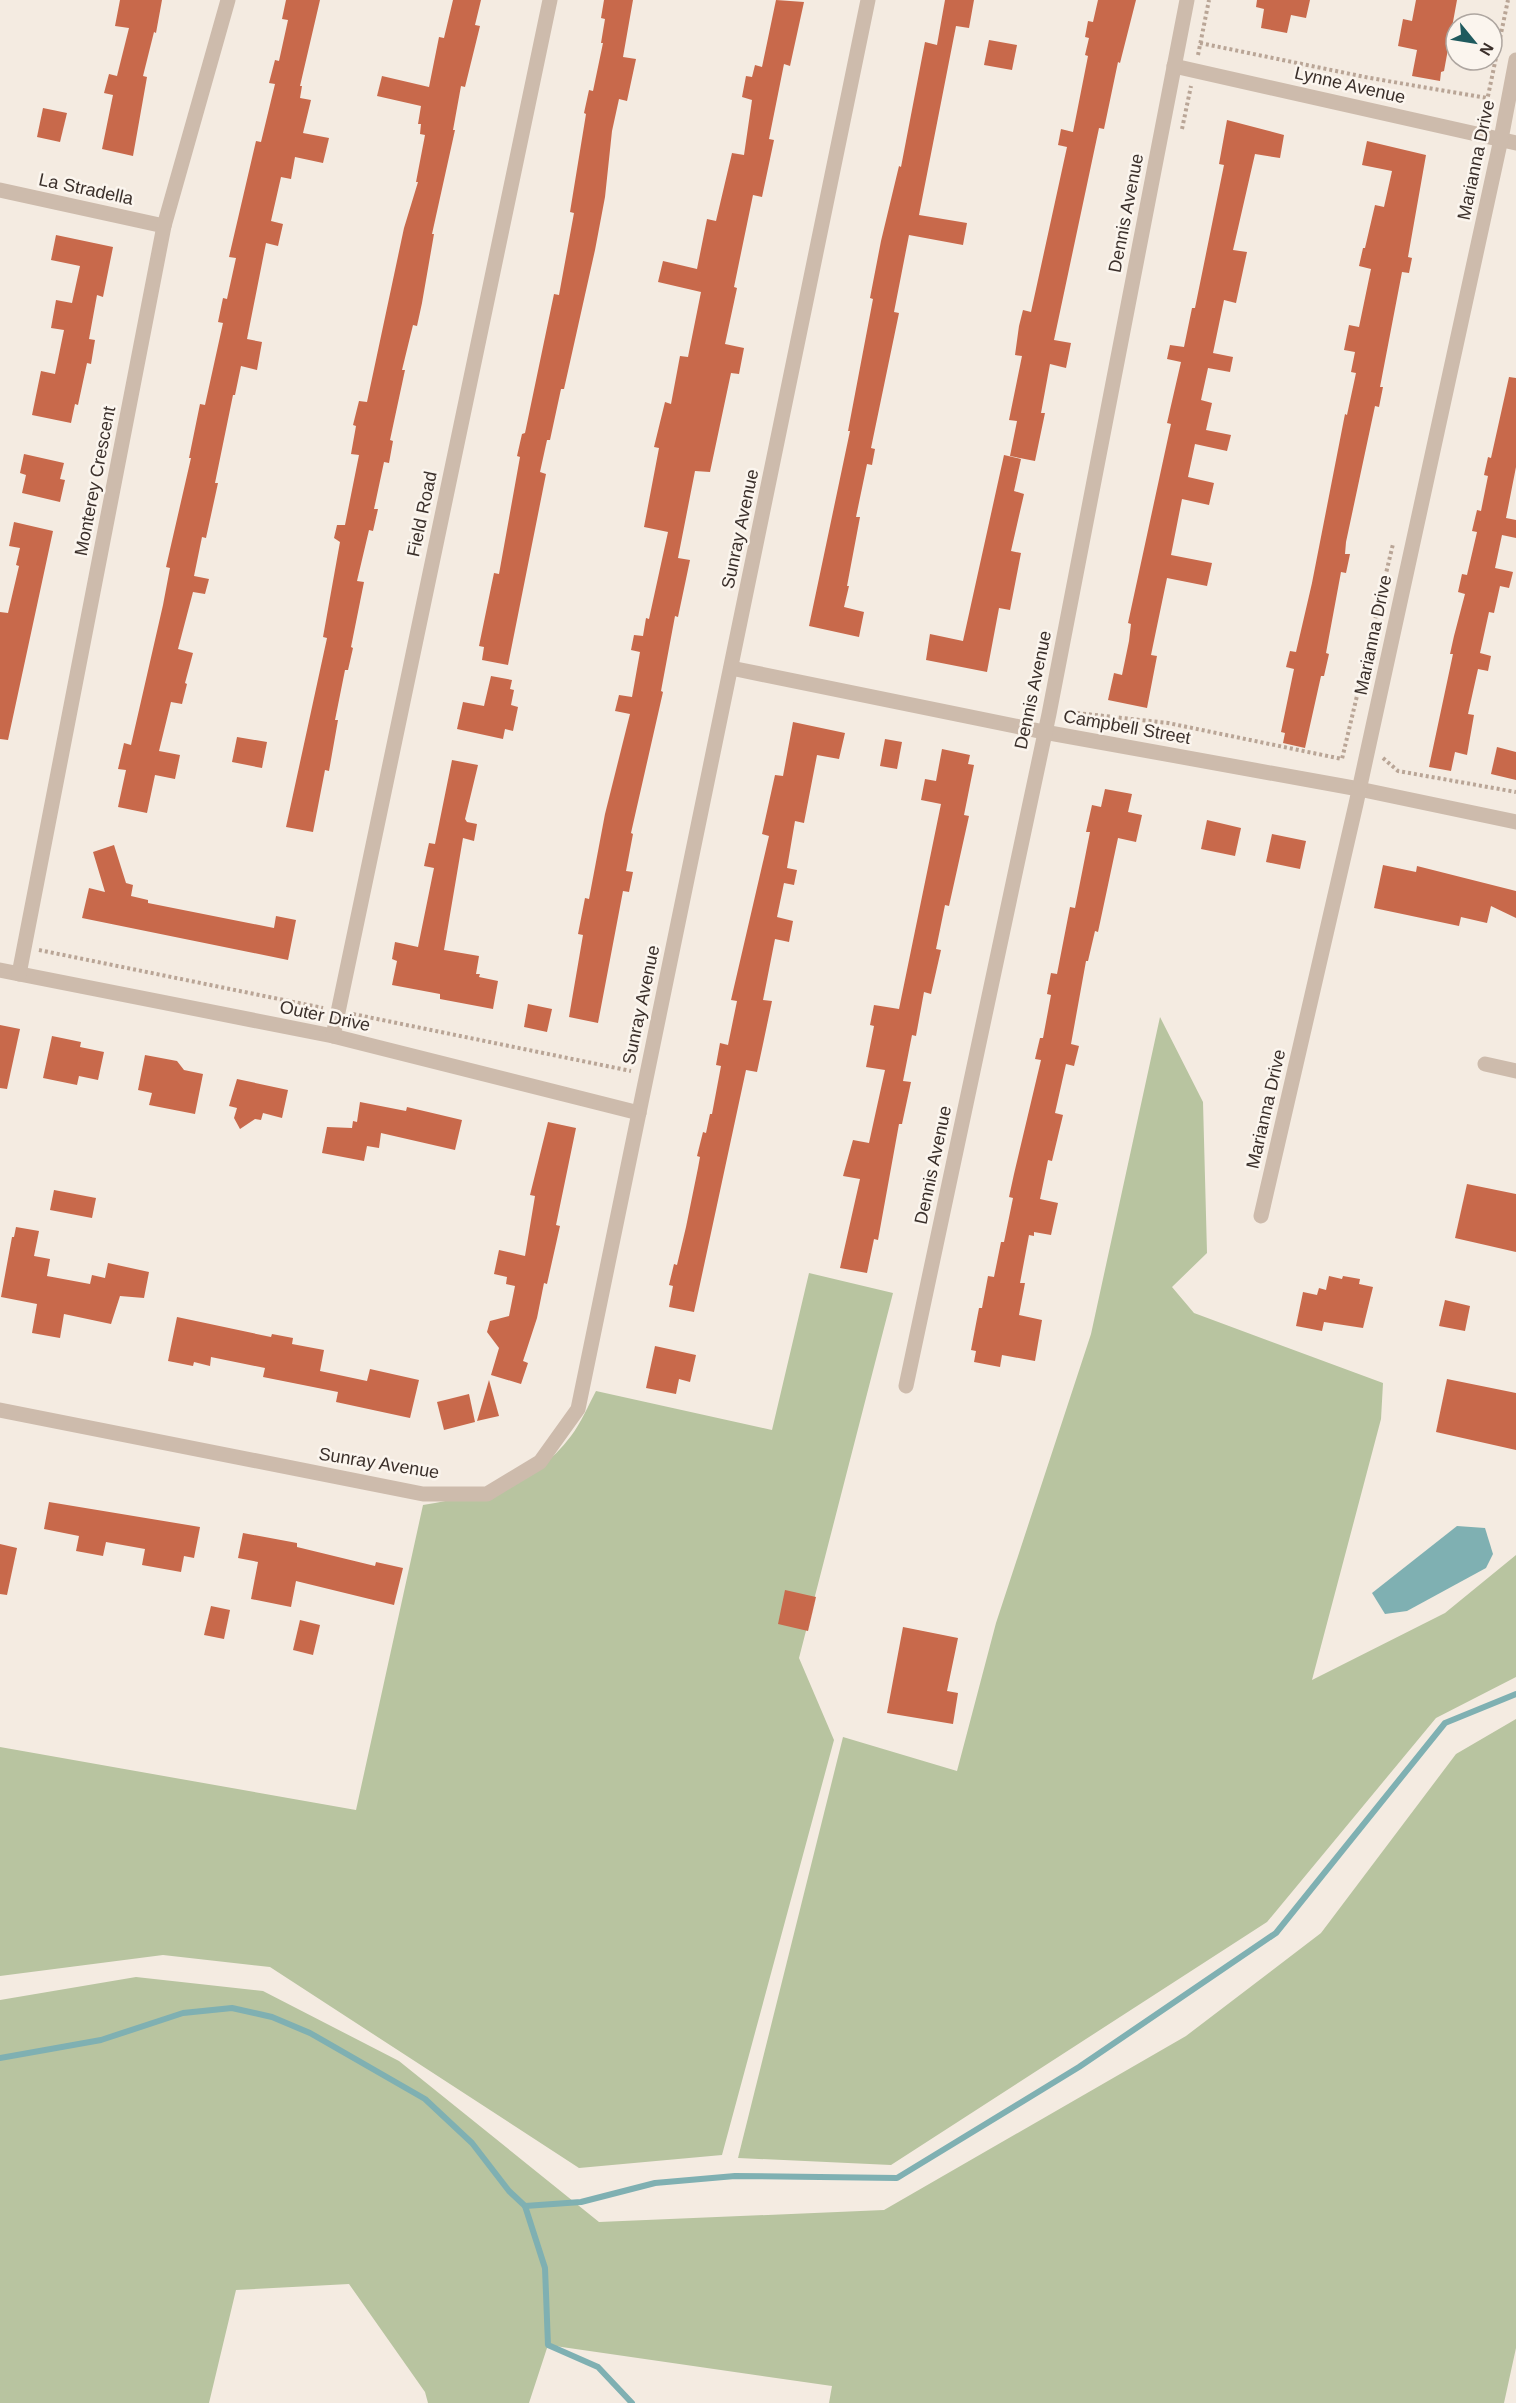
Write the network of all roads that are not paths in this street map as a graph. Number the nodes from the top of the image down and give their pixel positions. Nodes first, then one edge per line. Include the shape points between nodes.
1 (228, 0) edge
2 (550, 0) edge
3 (868, 0) edge
4 (1187, 0) edge
5 (1516, 60) edge
6 (1174, 66) junction
7 (1509, 141) edge
8 (0, 190) edge
9 (164, 226) junction
10 (731, 668) junction
11 (1044, 732) junction
12 (1359, 789) junction
13 (1516, 822) edge
14 (0, 970) edge
15 (19, 974) junction
16 (333, 1036) junction
17 (1485, 1064) dead end
18 (1516, 1071) edge
19 (639, 1113) junction
20 (1261, 1216) dead end
21 (906, 1386) dead end
22 (0, 1410) edge

1 - 9 street, Monterey Crescent
2 - 16 street, Field Road
3 - 10 street, Sunray Avenue
4 - 6 street, Dennis Avenue
5 - 7 street, Marianna Drive
6 - 7 street, Lynne Avenue
6 - 11 street, Dennis Avenue
7 - 12 street, Marianna Drive
8 - 9 street, La Stradella
9 - 15 street, Monterey Crescent
10 - 11 street, Campbell Street
10 - 19 street, Sunray Avenue
11 - 12 street, Campbell Street
11 - 21 street, Dennis Avenue
12 - 13 street, Campbell Street
12 - 20 street, Marianna Drive
14 - 15 street, Outer Drive
15 - 16 street, Outer Drive
16 - 19 street, Outer Drive
17 - 18 street
19 - 22 street, Sunray Avenue via 578,1409 540,1462 487,1494 423,1494

